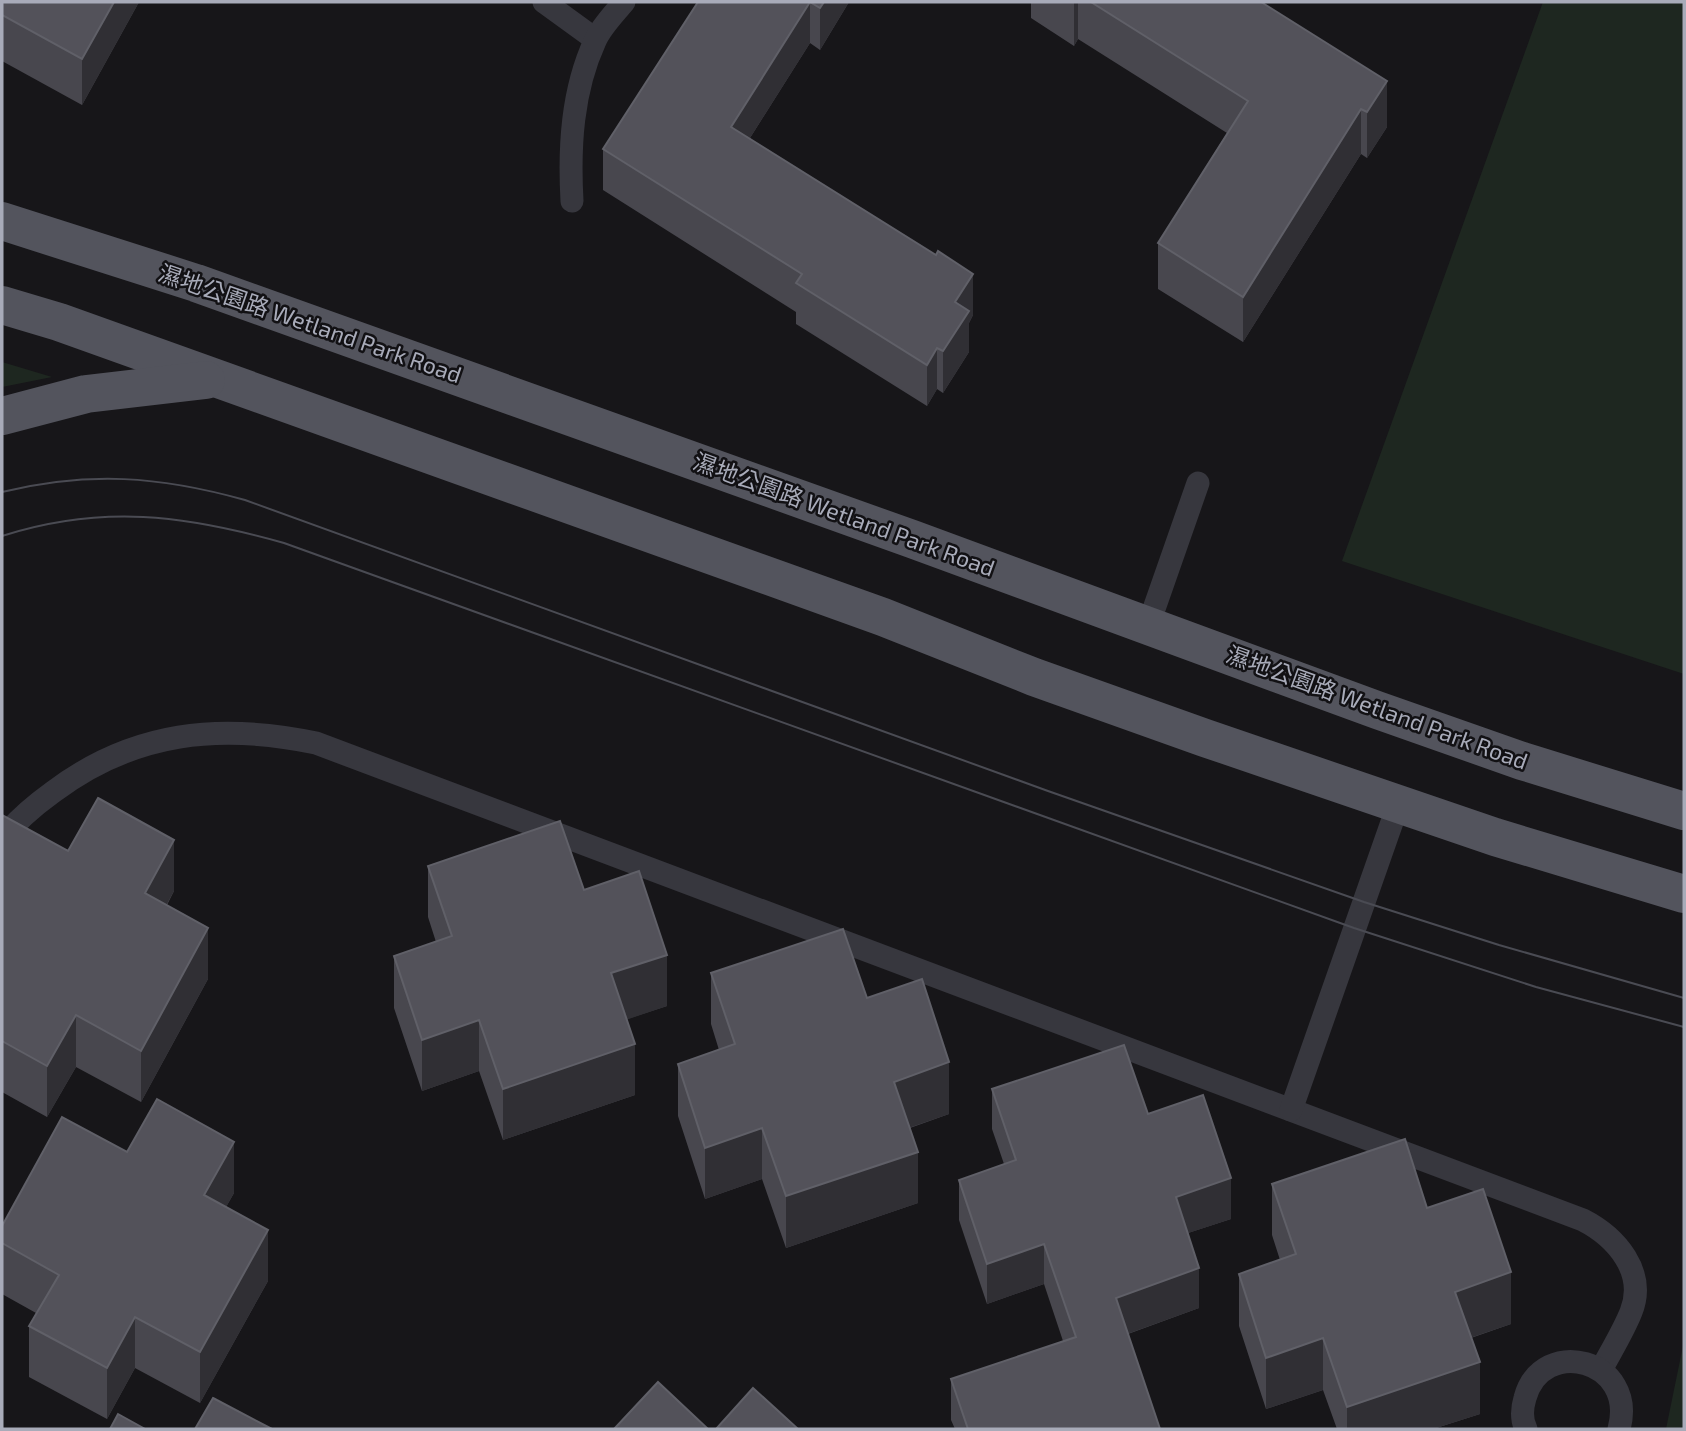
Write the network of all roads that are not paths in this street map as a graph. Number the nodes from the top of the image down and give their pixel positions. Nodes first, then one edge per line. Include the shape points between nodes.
1 (544, 2) edge
2 (624, 2) edge
3 (595, 39) junction
4 (572, 201) dead end
5 (2, 221) edge
6 (2, 305) edge
7 (215, 379) junction
8 (2, 416) edge
9 (1198, 483) dead end
10 (1148, 626) junction
11 (1398, 805) junction
12 (1684, 811) edge
13 (2, 839) edge
14 (1684, 894) edge
15 (1291, 1110) junction
16 (1601, 1370) junction
17 (1526, 1429) edge
18 (1619, 1429) edge

1 - 3 lane
2 - 3 lane
3 - 4 lane via 574,117 569,154
5 - 10 main road, 濕地公園路 Wetland Park Road via 209,287
6 - 7 main road
7 - 8 main road via 86,394
7 - 11 main road
9 - 10 lane
10 - 12 main road, 濕地公園路 Wetland Park Road via 1522,761
11 - 14 main road
11 - 15 lane
13 - 15 lane via 69,779 147,743 232,731 306,740
15 - 16 lane via 1603,1230 1619,1246 1634,1288 1632,1310
16 - 17 lane via 1586,1362 1568,1361 1537,1376 1522,1407
16 - 18 lane via 1622,1398

